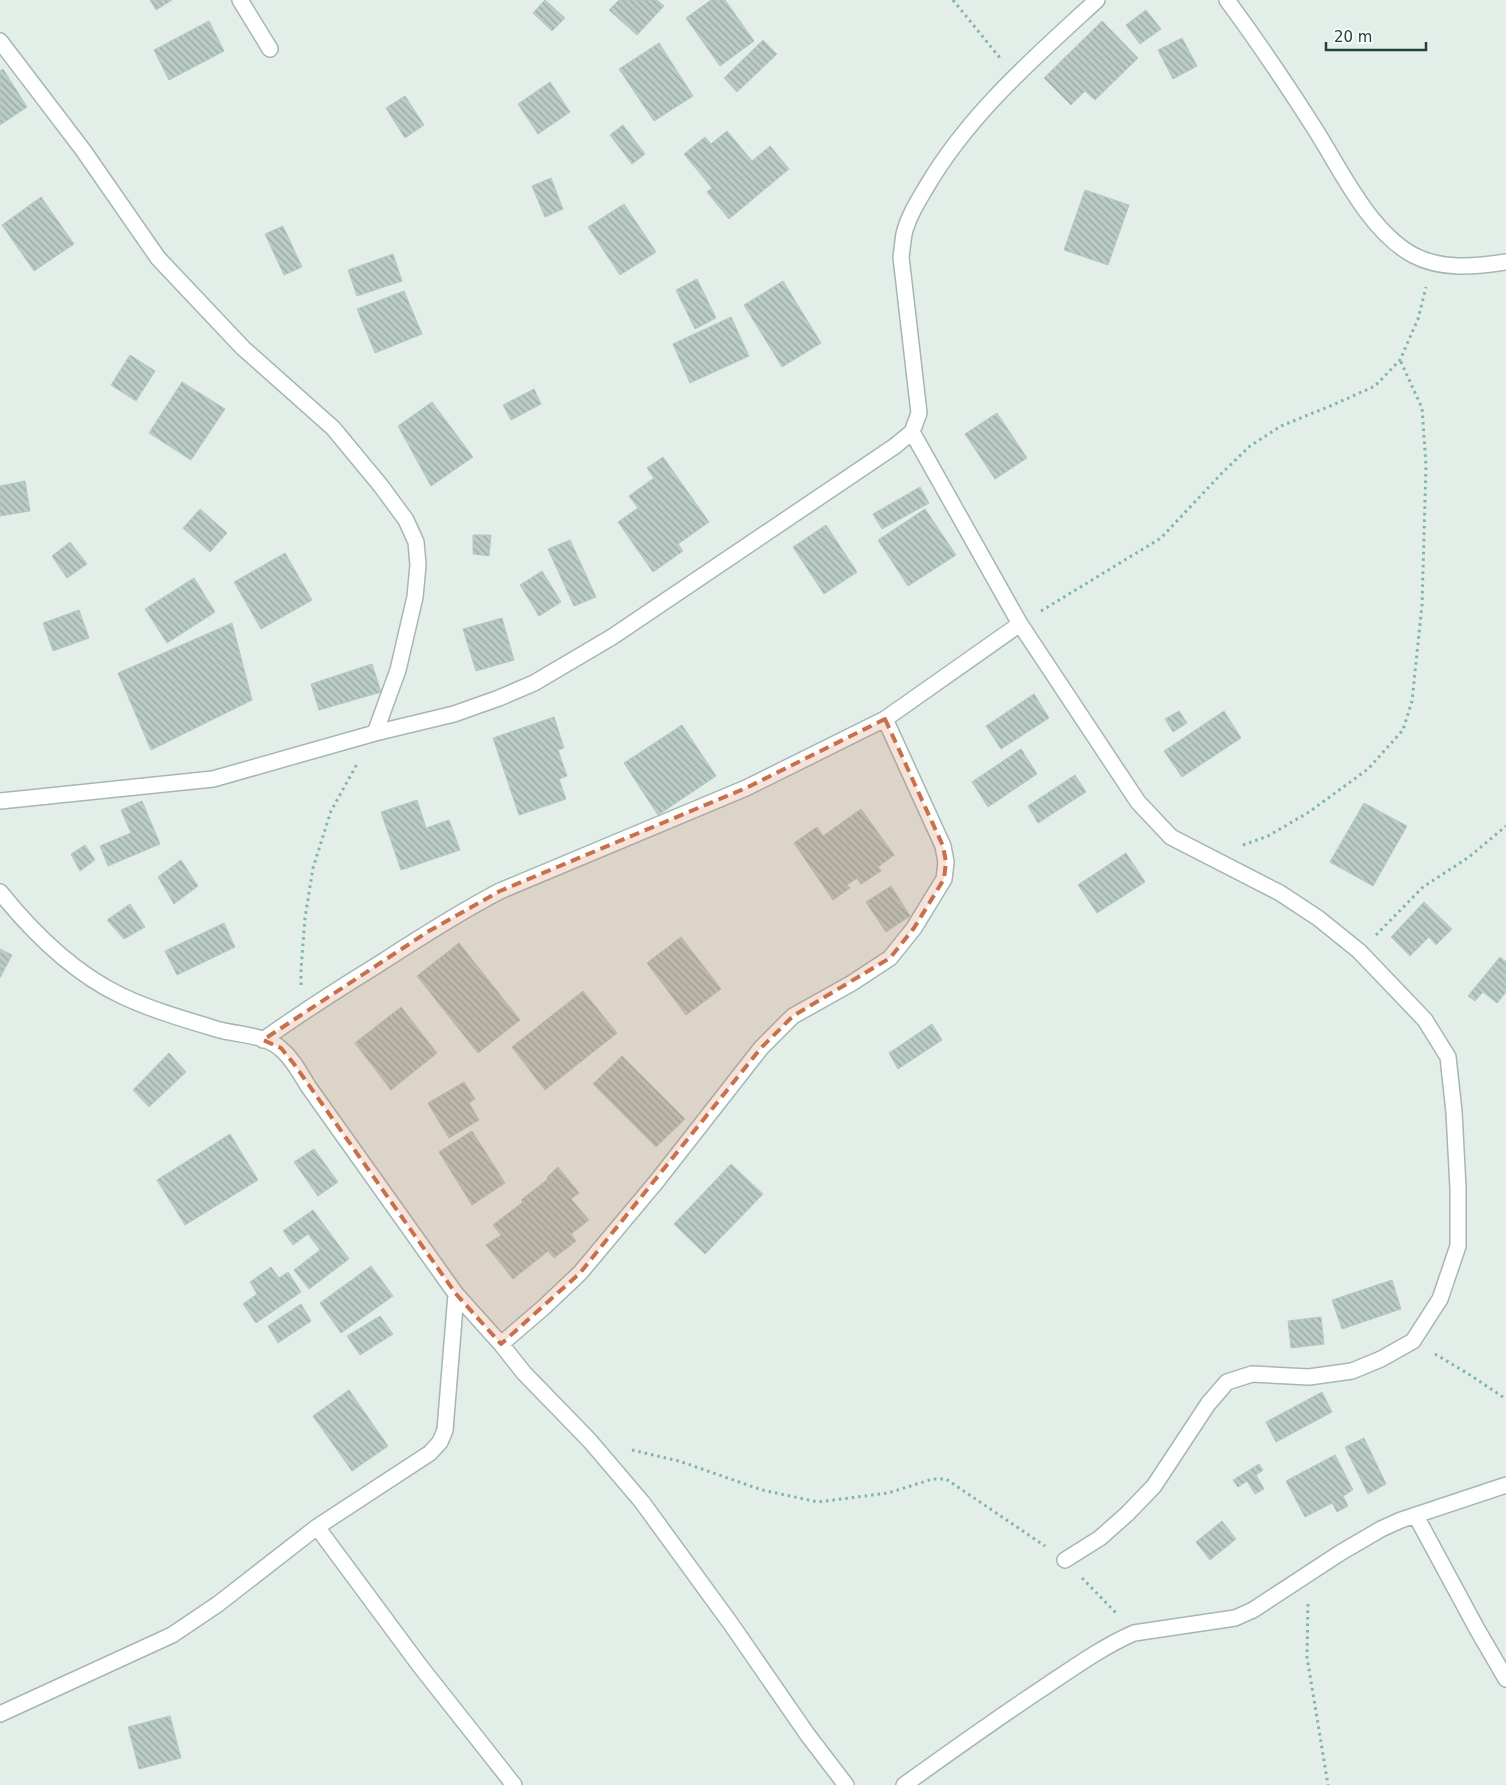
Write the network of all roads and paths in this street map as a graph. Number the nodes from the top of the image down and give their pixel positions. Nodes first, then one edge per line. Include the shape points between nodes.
1 (240, 0) edge
2 (953, 0) edge
3 (1097, 0) edge
4 (1227, 0) edge
5 (0, 42) edge
6 (270, 49) dead end
7 (1015, 77) junction
8 (1433, 262) junction
9 (1506, 262) edge
10 (1400, 360) junction
11 (912, 432) junction
12 (1020, 624) junction
13 (885, 719) junction
14 (375, 734) junction
15 (0, 802) edge
16 (1506, 826) edge
17 (1210, 858) junction
18 (0, 892) edge
19 (1360, 951) junction
20 (302, 1013) junction
21 (264, 1040) junction
22 (456, 1294) junction
23 (1413, 1341) junction
24 (501, 1344) junction
25 (1506, 1400) edge
26 (590, 1441) junction
27 (1506, 1485) edge
28 (1416, 1516) junction
29 (318, 1527) junction
30 (1065, 1560) junction
31 (1309, 1574) junction
32 (1134, 1632) junction
33 (1506, 1679) edge
34 (0, 1714) edge
35 (514, 1785) edge
36 (846, 1785) edge
37 (904, 1785) edge
38 (1328, 1785) edge

1 - 6 street
2 - 7 path
3 - 7 street
4 - 8 street via 1267,55 1378,226 1414,255
5 - 14 street via 158,258 243,348 333,428 406,520 416,542 415,597 398,670
7 - 11 street via 976,118 936,170 913,209 904,233 901,257 919,413
8 - 9 street via 1477,267
8 - 10 path via 1418,319
10 - 12 path via 1375,386 1281,426 1250,446 1161,538
10 - 17 path via 1422,408 1426,466 1422,605 1412,701 1403,730 1368,769 1309,812 1268,836
11 - 12 street
11 - 14 street via 568,665 499,698 454,714
12 - 13 street
12 - 17 street via 1138,802 1171,838
13 - 20 street via 746,788 500,891 429,931
13 - 24 street via 943,846 946,862 944,879 919,920 890,958 852,984 792,1016 761,1048 580,1273
14 - 15 street via 213,779
14 - 20 path via 331,811 313,868 300,969
16 - 19 path via 1470,856 1423,887
17 - 19 street via 1280,893
18 - 21 street via 52,950 119,995 221,1030
19 - 23 street via 1425,1020 1448,1057 1454,1112 1458,1246 1440,1299
20 - 21 street
21 - 22 street via 281,1048 294,1064
22 - 24 street
22 - 29 street via 448,1404 440,1442 430,1453
23 - 25 path
23 - 30 street via 1352,1371 1309,1377 1252,1374 1227,1382 1208,1404 1154,1486 1100,1538
24 - 26 street via 524,1373
26 - 30 path via 679,1460 762,1490 818,1502 888,1493 933,1478 946,1479
26 - 36 street via 642,1502
27 - 28 street
28 - 31 street via 1381,1529
28 - 33 street
29 - 34 street via 172,1635
29 - 35 street via 420,1666
30 - 32 path
31 - 32 street via 1235,1618
31 - 38 path via 1308,1657
32 - 37 street via 1098,1651 986,1725

